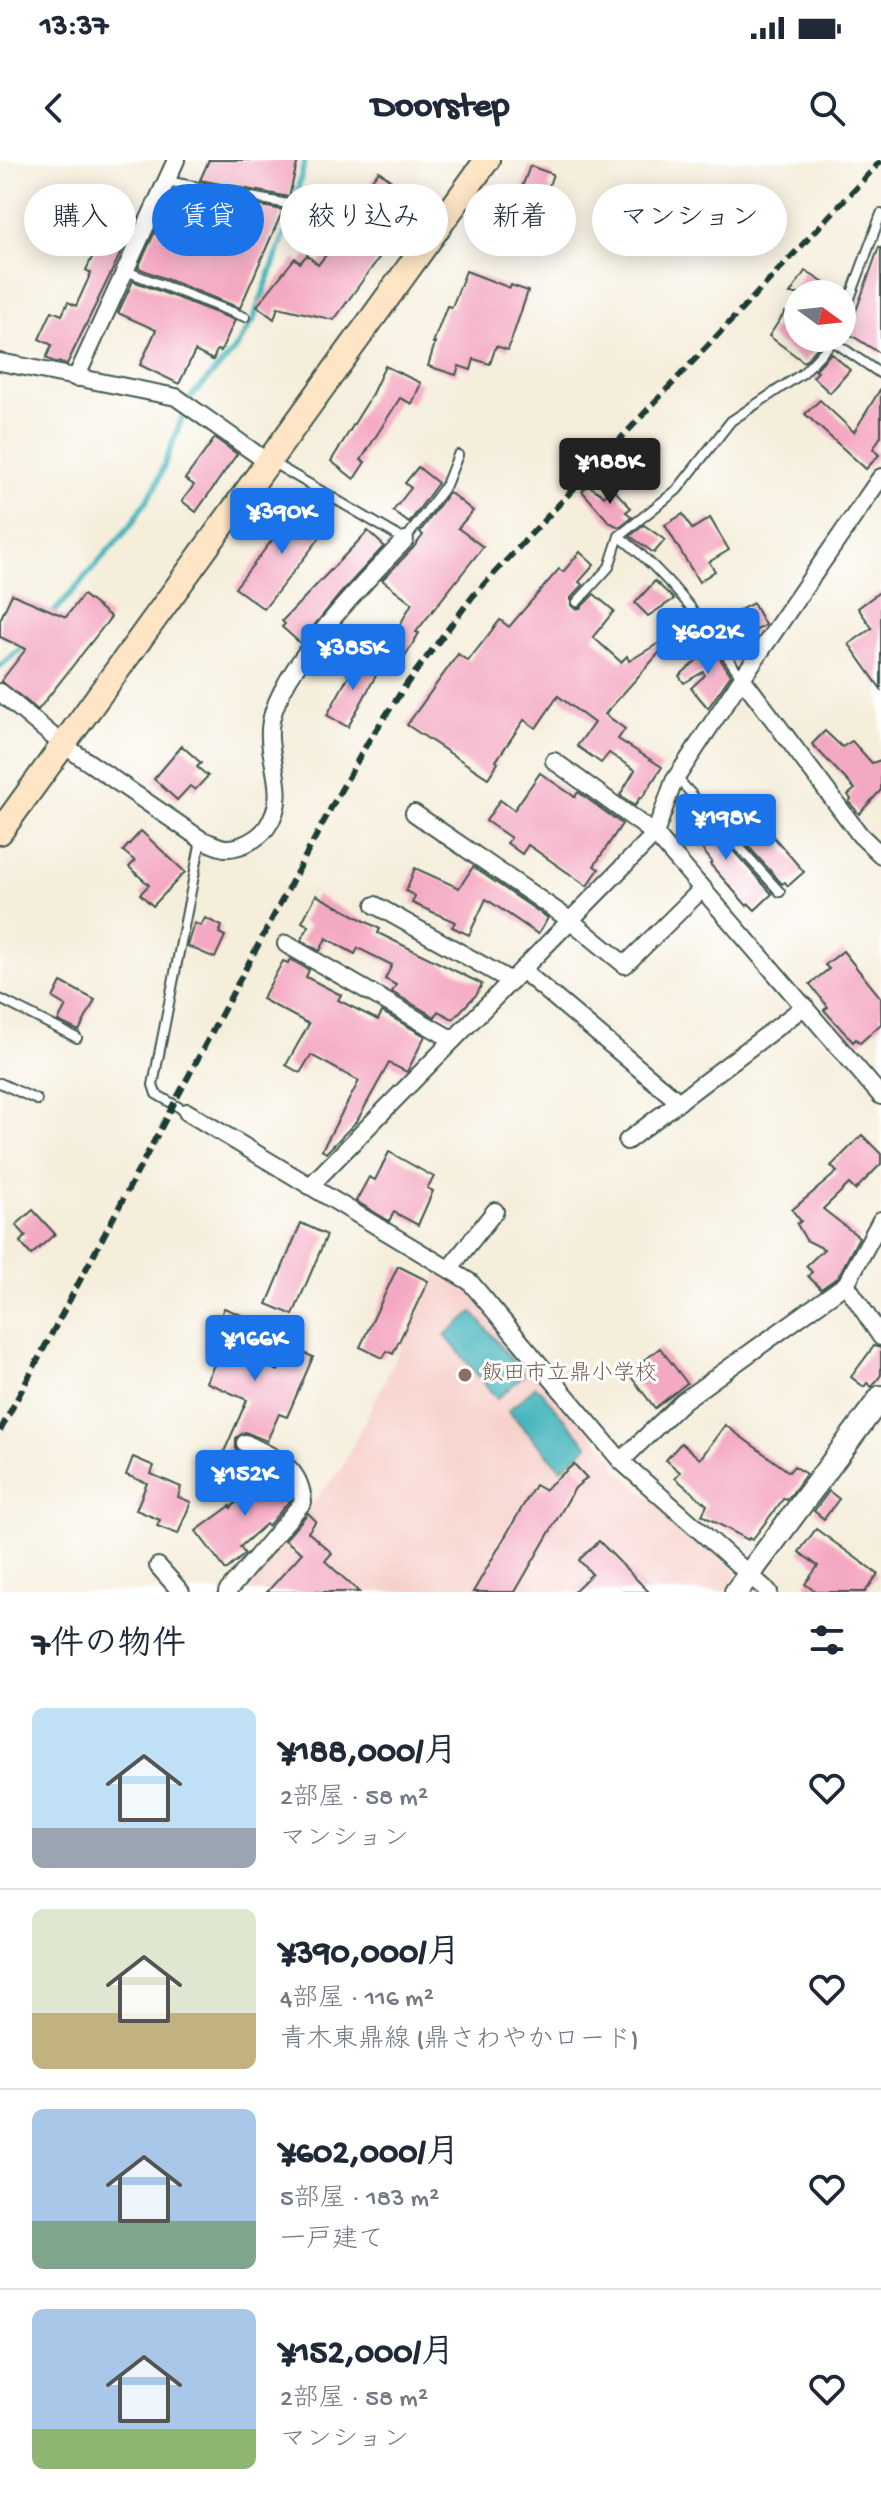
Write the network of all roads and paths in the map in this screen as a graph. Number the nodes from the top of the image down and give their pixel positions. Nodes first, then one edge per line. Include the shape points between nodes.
1 (176, 160) edge
2 (487, 160) edge
3 (167, 181) junction
4 (280, 202) edge
5 (881, 214) edge
6 (125, 271) junction
7 (856, 282) edge
8 (245, 317) dead end
9 (823, 352) edge
10 (851, 352) edge
11 (0, 362) edge
12 (881, 374) edge
13 (76, 378) junction
14 (458, 455) dead end
15 (274, 465) junction
16 (881, 477) edge
17 (876, 497) edge
18 (619, 536) junction
19 (405, 540) junction
20 (577, 602) dead end
21 (742, 678) junction
22 (0, 692) edge
23 (62, 744) junction
24 (554, 761) dead end
25 (677, 778) junction
26 (414, 813) dead end
27 (0, 832) edge
28 (655, 834) junction
29 (202, 840) junction
30 (881, 855) edge
31 (703, 888) junction
32 (780, 892) dead end
33 (375, 905) dead end
34 (570, 920) junction
35 (286, 944) dead end
36 (517, 975) junction
37 (0, 999) edge
38 (805, 1006) junction
39 (77, 1038) dead end
40 (453, 1040) junction
41 (0, 1083) edge
42 (881, 1096) edge
43 (37, 1100) dead end
44 (679, 1102) junction
45 (187, 1112) joint
46 (627, 1141) dead end
47 (310, 1186) junction
48 (495, 1211) dead end
49 (881, 1220) edge
50 (449, 1269) junction
51 (846, 1284) junction
52 (881, 1337) edge
53 (881, 1397) edge
54 (245, 1443) dead end
55 (621, 1461) junction
56 (158, 1566) dead end
57 (742, 1584) edge
58 (181, 1592) edge
59 (227, 1592) edge
60 (769, 1592) edge

1 - 3 street
2 - 15 main road
3 - 4 lane
3 - 6 street
5 - 7 lane
6 - 8 lane
6 - 13 street
9 - 18 lane via 803,373 731,421 677,490
10 - 12 lane
11 - 13 street
13 - 15 street via 176,397
14 - 19 lane via 446,485
15 - 19 lane
15 - 23 main road
16 - 17 street
17 - 21 street
18 - 20 lane via 609,567
18 - 21 lane via 648,558 706,623
19 - 29 street via 375,570 282,689 269,746 279,793 276,813 265,831 251,842 226,848
21 - 25 street
21 - 30 street via 860,835
22 - 23 street
23 - 27 main road
23 - 29 street
24 - 28 street
25 - 28 street
25 - 32 lane
26 - 34 street
28 - 31 street
28 - 34 street
29 - 45 lane via 153,1085 156,1094
31 - 34 street via 625,965
31 - 38 street
33 - 36 street
34 - 36 street
35 - 40 street
36 - 40 street
36 - 44 street
37 - 39 lane
38 - 42 street
38 - 44 street
40 - 47 street
41 - 43 lane
44 - 46 street
45 - 47 street
47 - 50 street
48 - 50 street
49 - 51 street
50 - 55 street via 470,1282
51 - 52 street
51 - 55 street via 683,1401
53 - 57 street
54 - 59 street via 293,1471 303,1502
55 - 57 street
56 - 58 street
57 - 60 street

